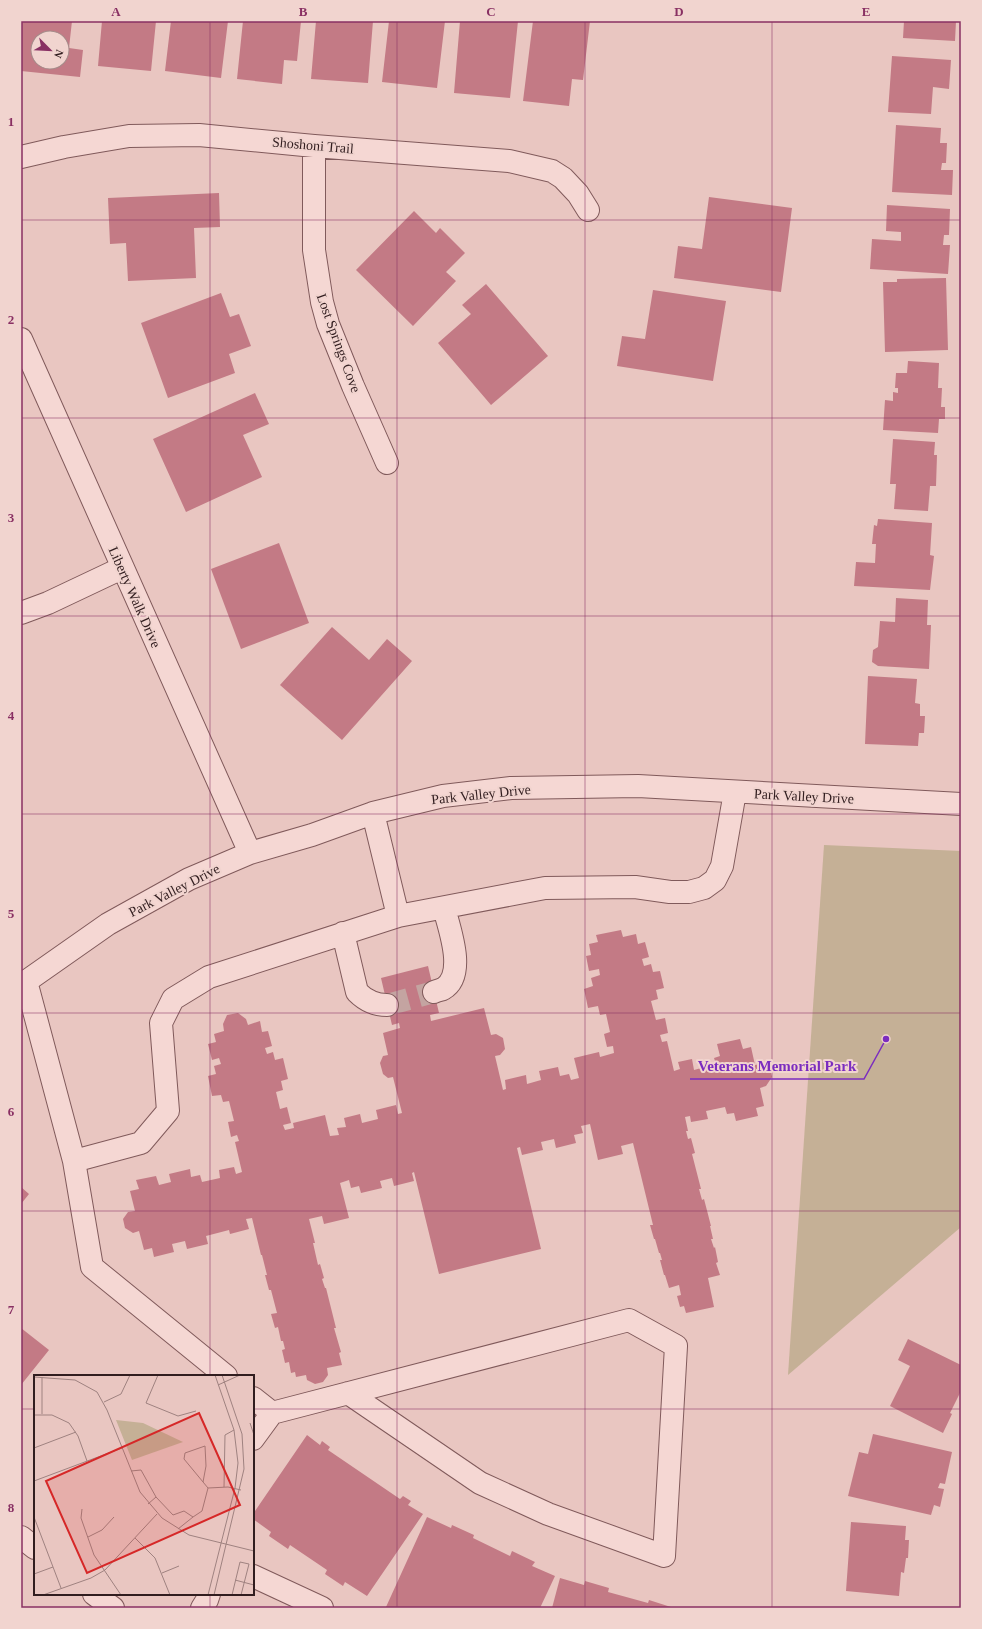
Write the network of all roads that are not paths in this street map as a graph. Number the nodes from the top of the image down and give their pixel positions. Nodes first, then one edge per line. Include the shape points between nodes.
1 (314, 146) junction
2 (21, 158) edge
3 (588, 210) dead end
4 (21, 339) edge
5 (387, 463) dead end
6 (122, 568) junction
7 (21, 613) edge
8 (735, 792) junction
9 (961, 804) edge
10 (373, 813) junction
11 (250, 853) junction
12 (444, 908) junction
13 (398, 916) junction
14 (343, 933) junction
15 (24, 983) edge
16 (434, 992) tunnel mouth
17 (387, 1005) tunnel mouth
18 (74, 1160) junction
19 (225, 1375) edge
20 (348, 1393) junction
21 (254, 1399) edge
22 (272, 1413) junction
23 (254, 1438) edge
24 (21, 1537) edge
25 (34, 1547) edge
26 (254, 1576) edge
27 (95, 1595) edge
28 (209, 1595) edge
29 (113, 1608) edge
30 (202, 1608) edge
31 (322, 1608) edge

1 - 2 street, Shoshoni Trail via 199,135 129,136 64,147
1 - 3 street, Shoshoni Trail via 510,161 539,167 563,178
1 - 5 street, Lost Springs Cove via 314,250 322,302 353,386
4 - 6 street, Liberty Walk Drive
6 - 7 street
6 - 11 street, Liberty Walk Drive
8 - 9 street, Park Valley Drive
8 - 10 street, Park Valley Drive via 638,786 511,788 443,796
8 - 12 street via 722,866 715,880 704,888 690,892 635,887 545,888
10 - 11 street, Park Valley Drive via 312,835
10 - 13 street
11 - 15 street, Park Valley Drive via 189,879 108,924
12 - 13 street
12 - 16 street via 456,955 455,968 450,981 443,989
13 - 14 street
14 - 17 street via 357,992 371,1002
14 - 18 street via 208,977 173,999 160,1023 168,1111 141,1143
15 - 18 street
18 - 19 street via 92,1266
20 - 20 street via 629,1320 676,1346 664,1556 548,1514 480,1484
20 - 22 street
21 - 22 street
22 - 23 street
24 - 25 street
26 - 31 street
27 - 29 street
28 - 30 street

